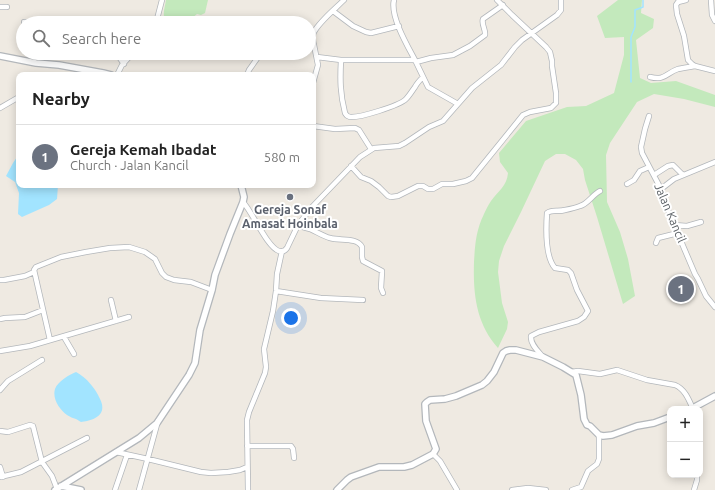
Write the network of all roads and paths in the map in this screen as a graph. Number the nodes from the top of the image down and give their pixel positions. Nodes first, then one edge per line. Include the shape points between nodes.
1 (162, 0) edge
2 (344, 0) edge
3 (394, 0) edge
4 (498, 0) edge
5 (561, 0) edge
6 (686, 0) edge
7 (711, 0) edge
8 (503, 5) junction
9 (0, 7) edge
10 (6, 7) dead end
11 (333, 11) junction
12 (158, 16) edge
13 (715, 21) edge
14 (398, 26) junction
15 (316, 30) edge
16 (531, 34) junction
17 (0, 56) edge
18 (317, 57) joint
19 (16, 59) edge
20 (21, 60) edge
21 (121, 60) edge
22 (127, 60) edge
23 (256, 60) edge
24 (340, 60) junction
25 (415, 61) junction
26 (124, 64) junction
27 (694, 66) junction
28 (715, 71) edge
29 (103, 72) edge
30 (118, 72) edge
31 (248, 72) edge
32 (316, 72) edge
33 (423, 77) junction
34 (650, 77) dead end
35 (16, 99) edge
36 (458, 104) junction
37 (0, 108) edge
38 (649, 116) dead end
39 (316, 126) edge
40 (372, 149) junction
41 (715, 162) edge
42 (351, 166) junction
43 (649, 167) junction
44 (654, 175) junction
45 (683, 175) junction
46 (627, 184) dead end
47 (242, 188) edge
48 (661, 189) junction
49 (600, 191) dead end
50 (243, 202) junction
51 (701, 222) dead end
52 (674, 225) junction
53 (298, 226) junction
54 (678, 233) junction
55 (656, 243) dead end
56 (282, 252) junction
57 (34, 272) junction
58 (0, 280) edge
59 (212, 290) junction
60 (276, 291) junction
61 (383, 293) dead end
62 (111, 300) dead end
63 (362, 300) dead end
64 (715, 307) edge
65 (42, 310) junction
66 (130, 317) dead end
67 (0, 319) edge
68 (116, 321) junction
69 (64, 337) junction
70 (50, 340) junction
71 (0, 351) edge
72 (74, 354) dead end
73 (543, 357) junction
74 (42, 360) dead end
75 (571, 372) junction
76 (0, 390) edge
77 (715, 396) edge
78 (692, 406) edge
79 (698, 406) edge
80 (667, 418) edge
81 (158, 421) junction
82 (0, 431) edge
83 (599, 435) junction
84 (86, 438) dead end
85 (247, 446) junction
86 (116, 452) junction
87 (433, 454) junction
88 (127, 455) junction
89 (294, 458) dead end
90 (148, 459) junction
91 (42, 462) junction
92 (0, 467) edge
93 (247, 467) junction
94 (2, 477) edge
95 (697, 478) edge
96 (58, 488) edge
97 (81, 490) edge
98 (115, 490) edge
99 (139, 490) edge
100 (248, 490) edge
101 (337, 490) edge
102 (457, 490) edge
103 (512, 490) edge
104 (546, 490) edge
105 (572, 490) edge
106 (694, 490) edge

1 - 12 street
2 - 11 street
3 - 14 street via 393,8
4 - 8 street
5 - 16 street via 558,15
6 - 27 street via 677,3 677,14 688,60
7 - 13 street
8 - 16 street
8 - 25 street via 483,19 485,33 470,46 453,55
9 - 10 street
11 - 14 street via 366,32
11 - 15 street
14 - 25 street
16 - 36 street via 515,46 501,65 472,88
16 - 42 street via 550,52 556,103 551,108 523,115 471,179 466,182 442,184 433,189 418,186 392,197 379,186 361,177
17 - 19 street
18 - 24 street
18 - 32 street
20 - 29 street
21 - 26 street
22 - 26 street
23 - 31 street
24 - 25 street
24 - 33 street via 341,96 345,113 350,117 398,104 406,99
25 - 33 street
26 - 30 street
27 - 28 street
27 - 34 street via 677,70 665,77
33 - 36 street via 430,89
35 - 37 street
36 - 40 street via 443,121 402,145
38 - 43 street, Jalan Kancil via 641,148
39 - 40 street via 355,128
40 - 42 street
41 - 45 street
42 - 53 street via 316,202
43 - 44 street, Jalan Kancil
43 - 46 street via 640,171 634,180
44 - 45 street via 673,165
44 - 48 street, Jalan Kancil
45 - 48 street
47 - 50 street
48 - 52 street, Jalan Kancil
49 - 73 street via 582,206 547,213 546,242 552,264 555,268 571,273 588,311 578,320 531,336 532,343
50 - 56 street via 268,242
50 - 59 street via 218,264
51 - 52 street via 687,226
52 - 54 street, Jalan Kancil
53 - 56 street via 287,248
53 - 61 street via 330,238 360,244 363,261 382,271
54 - 55 street via 658,238
54 - 64 street, Jalan Kancil via 695,274
56 - 60 street
57 - 58 street
57 - 59 street via 34,268 61,257 130,247 155,259 166,278 191,282
57 - 65 street
59 - 81 street via 192,370
60 - 63 street via 321,298
60 - 85 street via 264,349 265,373 247,420
62 - 68 street
65 - 67 street via 25,317
65 - 70 street
66 - 68 street
68 - 69 street
69 - 70 street
69 - 72 street
70 - 71 street
73 - 75 street
73 - 87 street via 516,350 506,351 494,372 482,385 456,396 427,402 424,408 436,449
74 - 76 street via 8,380
75 - 78 street via 600,374 617,370 647,380 675,385 685,392
75 - 83 street via 576,375 584,419
77 - 79 street
80 - 83 street via 612,435
81 - 86 street via 139,438
81 - 90 street
82 - 91 street via 8,432 33,426
83 - 105 street via 598,463 588,471 581,487
84 - 91 street
85 - 89 street via 291,446
85 - 93 street
86 - 88 street
86 - 96 street
87 - 101 street via 412,465 382,466 351,477
87 - 102 street
88 - 90 street
88 - 98 street
90 - 93 street via 205,473 228,472
90 - 99 street
91 - 94 street
91 - 96 street
92 - 94 street
93 - 100 street
95 - 106 street
96 - 97 street
103 - 104 street

